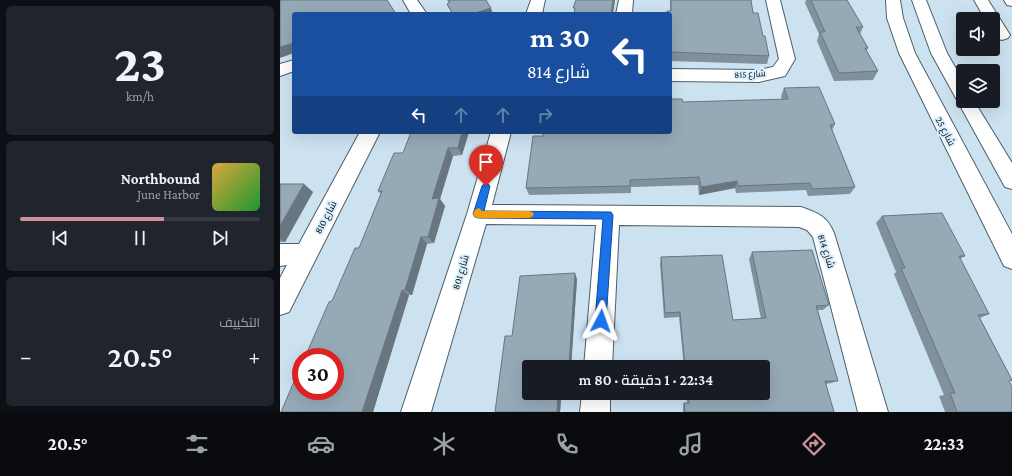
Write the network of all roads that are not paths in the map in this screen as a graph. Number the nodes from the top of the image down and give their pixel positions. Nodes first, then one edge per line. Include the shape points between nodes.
1 (410, 0) edge
2 (538, 0) edge
3 (626, 0) edge
4 (773, 0) edge
5 (893, 0) edge
6 (919, 0) edge
7 (981, 0) edge
8 (418, 12) edge
9 (535, 12) edge
10 (624, 12) edge
11 (989, 12) edge
12 (1000, 31) edge
13 (1002, 35) dead end
14 (292, 66) edge
15 (280, 70) edge
16 (672, 75) edge
17 (956, 84) edge
18 (969, 108) edge
19 (369, 134) edge
20 (500, 134) edge
21 (1012, 181) edge
22 (478, 214) junction
23 (608, 215) junction
24 (305, 254) junction
25 (280, 255) edge
26 (1012, 258) edge
27 (280, 303) edge
28 (598, 360) edge
29 (596, 400) edge
30 (416, 412) edge
31 (595, 412) edge
32 (873, 412) edge

1 - 8 street
2 - 9 street
3 - 10 street
4 - 16 street, شارع 815 via 787,59 779,72 759,76
5 - 26 street, شارع 25 via 906,53
6 - 17 street via 939,53
7 - 11 street
12 - 13 street
14 - 15 street
18 - 21 street
19 - 24 street, شارع 810
20 - 22 street, شارع 801
22 - 23 street, شارع 814
22 - 30 street, شارع 801
23 - 28 street
23 - 32 street, شارع 814 via 801,218 815,223 824,233
24 - 25 street
24 - 27 street, شارع 810
29 - 31 street

